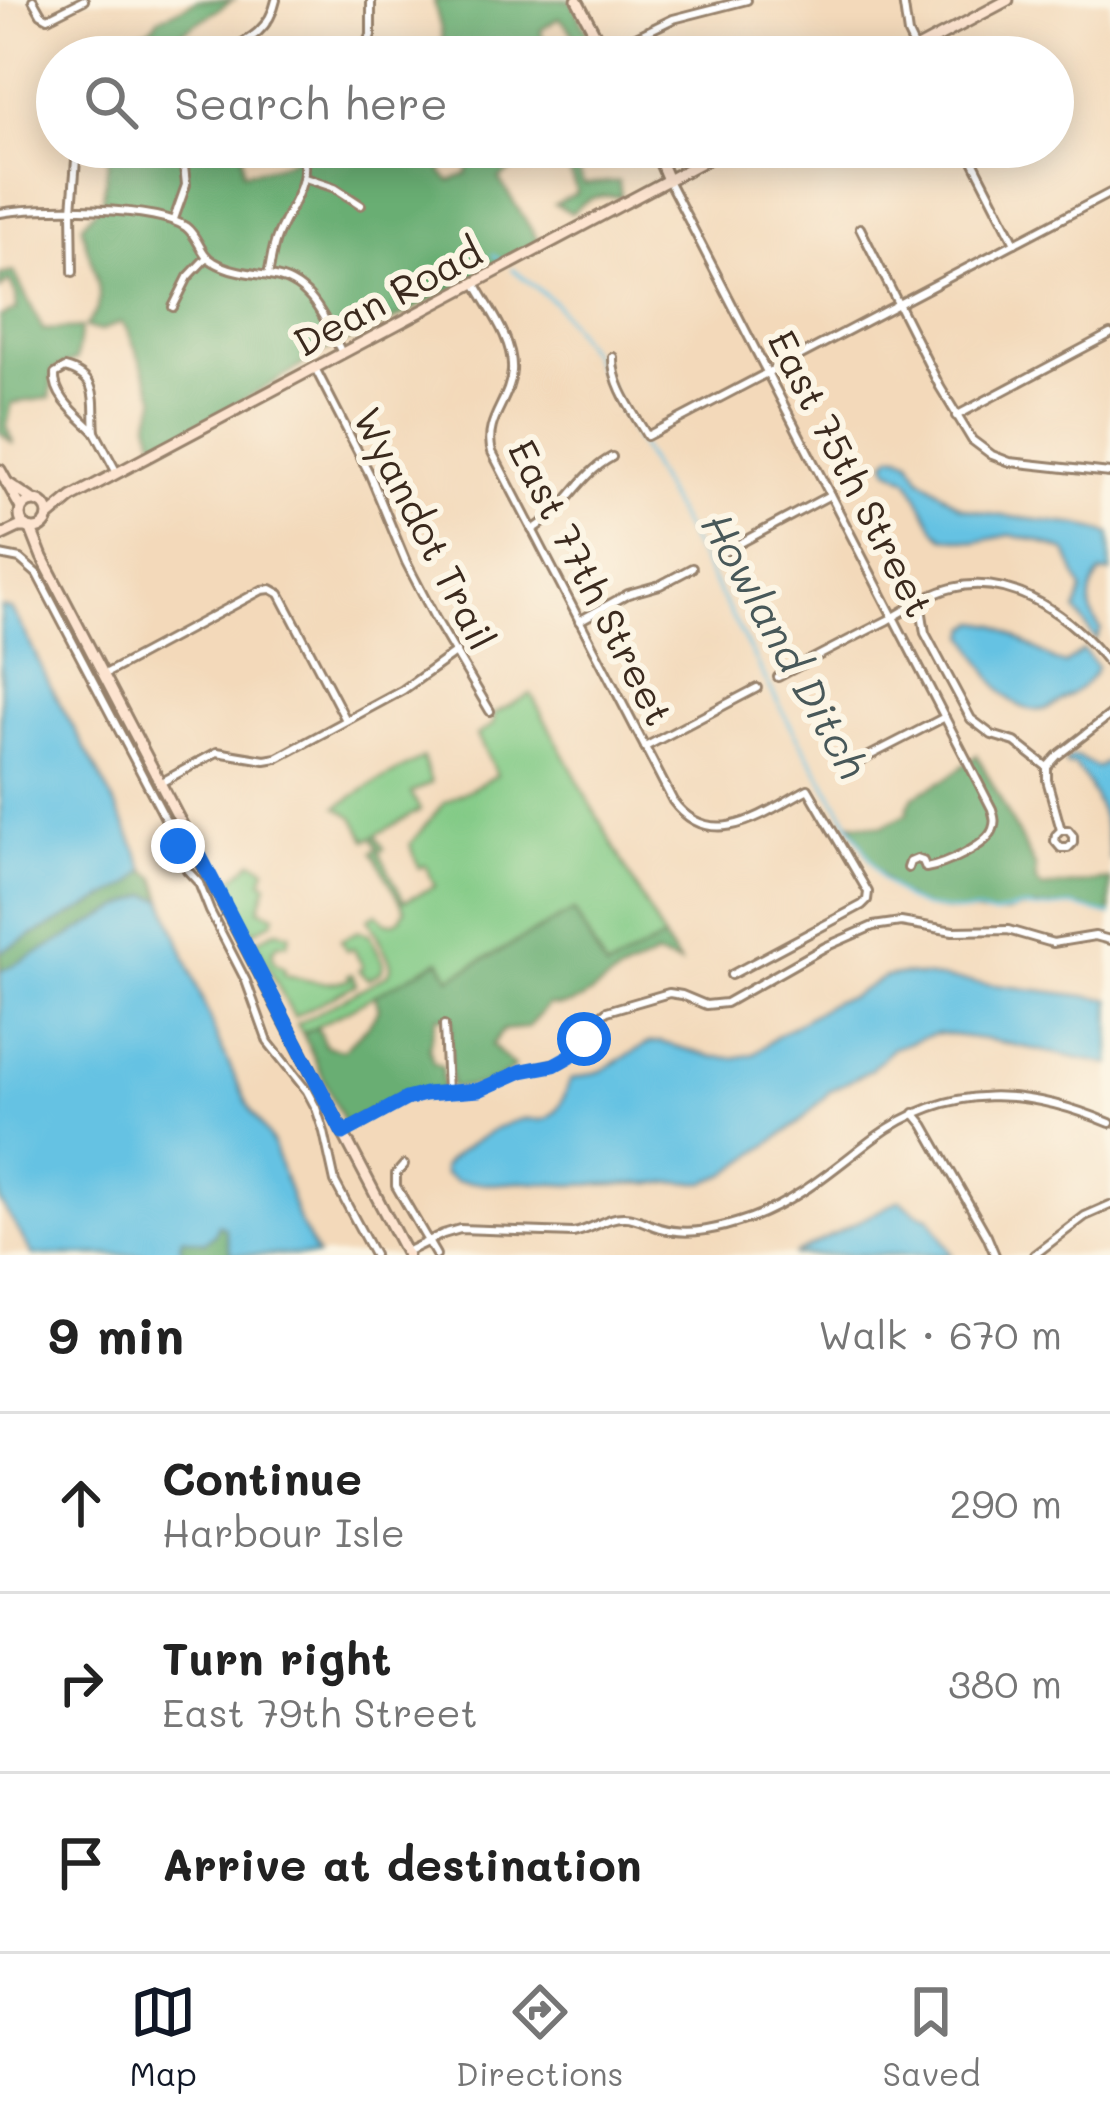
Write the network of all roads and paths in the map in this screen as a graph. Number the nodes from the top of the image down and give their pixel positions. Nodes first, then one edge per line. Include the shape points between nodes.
1 (33, 0) edge
2 (84, 0) edge
3 (276, 0) edge
4 (371, 0) edge
5 (578, 0) edge
6 (747, 0) edge
7 (903, 0) edge
8 (1009, 0) edge
9 (252, 36) edge
10 (370, 36) edge
11 (593, 36) edge
12 (641, 36) edge
13 (910, 36) edge
14 (947, 36) edge
15 (75, 168) edge
16 (184, 168) edge
17 (305, 168) edge
18 (663, 168) edge
19 (691, 168) edge
20 (977, 168) edge
21 (304, 178) junction
22 (668, 180) junction
23 (1110, 193) edge
24 (361, 205) dead end
25 (72, 210) junction
26 (0, 213) edge
27 (173, 220) junction
28 (860, 227) dead end
29 (1015, 243) junction
30 (207, 257) junction
31 (73, 272) dead end
32 (268, 275) junction
33 (476, 284) junction
34 (899, 304) junction
35 (173, 307) dead end
36 (1110, 334) edge
37 (342, 353) junction
38 (614, 357) dead end
39 (315, 368) junction
40 (768, 373) junction
41 (956, 416) junction
42 (95, 432) junction
43 (612, 457) dead end
44 (0, 470) edge
45 (117, 473) junction
46 (1110, 473) edge
47 (6, 482) junction
48 (830, 495) junction
49 (72, 497) junction
50 (38, 502) junction
51 (21, 511) junction
52 (46, 521) junction
53 (29, 528) junction
54 (532, 530) junction
55 (0, 534) edge
56 (0, 555) edge
57 (718, 555) dead end
58 (46, 562) junction
59 (692, 568) dead end
60 (916, 604) junction
61 (893, 617) junction
62 (579, 621) junction
63 (456, 652) junction
64 (1110, 665) edge
65 (105, 674) junction
66 (778, 677) dead end
67 (757, 688) dead end
68 (490, 711) dead end
69 (1110, 715) edge
70 (945, 717) junction
71 (346, 720) junction
72 (645, 747) junction
73 (1047, 767) junction
74 (844, 769) dead end
75 (161, 782) junction
76 (1061, 830) dead end
77 (193, 843) junction
78 (908, 868) dead end
79 (187, 870) dead end
80 (1110, 940) edge
81 (730, 975) dead end
82 (444, 1025) dead end
83 (447, 1092) junction
84 (914, 1113) junction
85 (1110, 1123) edge
86 (343, 1133) junction
87 (404, 1165) dead end
88 (1110, 1205) edge
89 (428, 1241) junction
90 (406, 1254) edge
91 (374, 1255) edge
92 (436, 1255) edge
93 (994, 1255) edge
94 (1034, 1255) edge

1 - 2 street via 45,18
3 - 9 street
4 - 10 street
5 - 11 street
6 - 12 street
7 - 13 street
8 - 14 street
15 - 25 street
16 - 27 street
17 - 21 street
18 - 22 street, East 75th Street
19 - 22 street, Dean Road
20 - 29 street
21 - 24 street
21 - 32 street
22 - 33 street, Dean Road
22 - 40 street, East 75th Street
23 - 29 street
25 - 26 street
25 - 27 street
25 - 31 street
27 - 30 street
28 - 34 street
29 - 34 street
30 - 32 street
30 - 35 street
32 - 37 street via 310,296
33 - 37 street, Dean Road
33 - 54 street, East 77th Street via 512,364 489,444
34 - 40 street
34 - 41 street
36 - 41 street
37 - 39 street, Dean Road
38 - 40 street via 616,378 647,436
39 - 45 street, Dean Road
39 - 63 street, Wyandot Trail
40 - 48 street, East 75th Street
41 - 46 street via 971,440 1002,460
42 - 42 street via 91,386 60,369 54,386
42 - 45 street
43 - 54 street
44 - 47 street
45 - 49 street, Dean Road
47 - 50 street
47 - 51 street
48 - 57 street
48 - 61 street, East 75th Street
49 - 50 street, Dean Road
49 - 52 street, Dean Road
50 - 51 street
50 - 52 street
51 - 53 street
51 - 55 street
52 - 53 street
52 - 58 street
53 - 55 street
53 - 58 street
54 - 62 street, East 77th Street
56 - 77 street via 37,574 175,844
58 - 65 street
59 - 62 street
60 - 61 street
60 - 64 street via 964,586 1007,588 1067,621
60 - 73 street via 971,719
61 - 66 street
61 - 70 street, East 75th Street
62 - 72 street, East 77th Street
63 - 68 street, Wyandot Trail
63 - 71 street
65 - 71 street via 272,589
65 - 75 street
67 - 72 street
69 - 73 street
70 - 74 street
70 - 78 street, East 75th Street via 994,826 986,840 944,864 926,868 917,859
71 - 75 street via 275,758 217,752
72 - 81 street, East 77th Street via 679,808 704,825 740,824 808,789 866,887 867,900
73 - 76 street
75 - 77 street
77 - 86 street
79 - 91 street via 268,1042 316,1108 335,1182
80 - 83 street via 1053,944 1016,931 878,924 723,1004 669,993 608,1011 563,1061 479,1090
82 - 83 street
83 - 86 street via 398,1102
84 - 85 street via 1008,1096 1064,1104
84 - 89 street via 795,1197 731,1224 678,1232 623,1217 581,1232 463,1228
84 - 93 street
86 - 90 street
87 - 89 street via 396,1186
88 - 94 street
89 - 90 street
89 - 92 street

